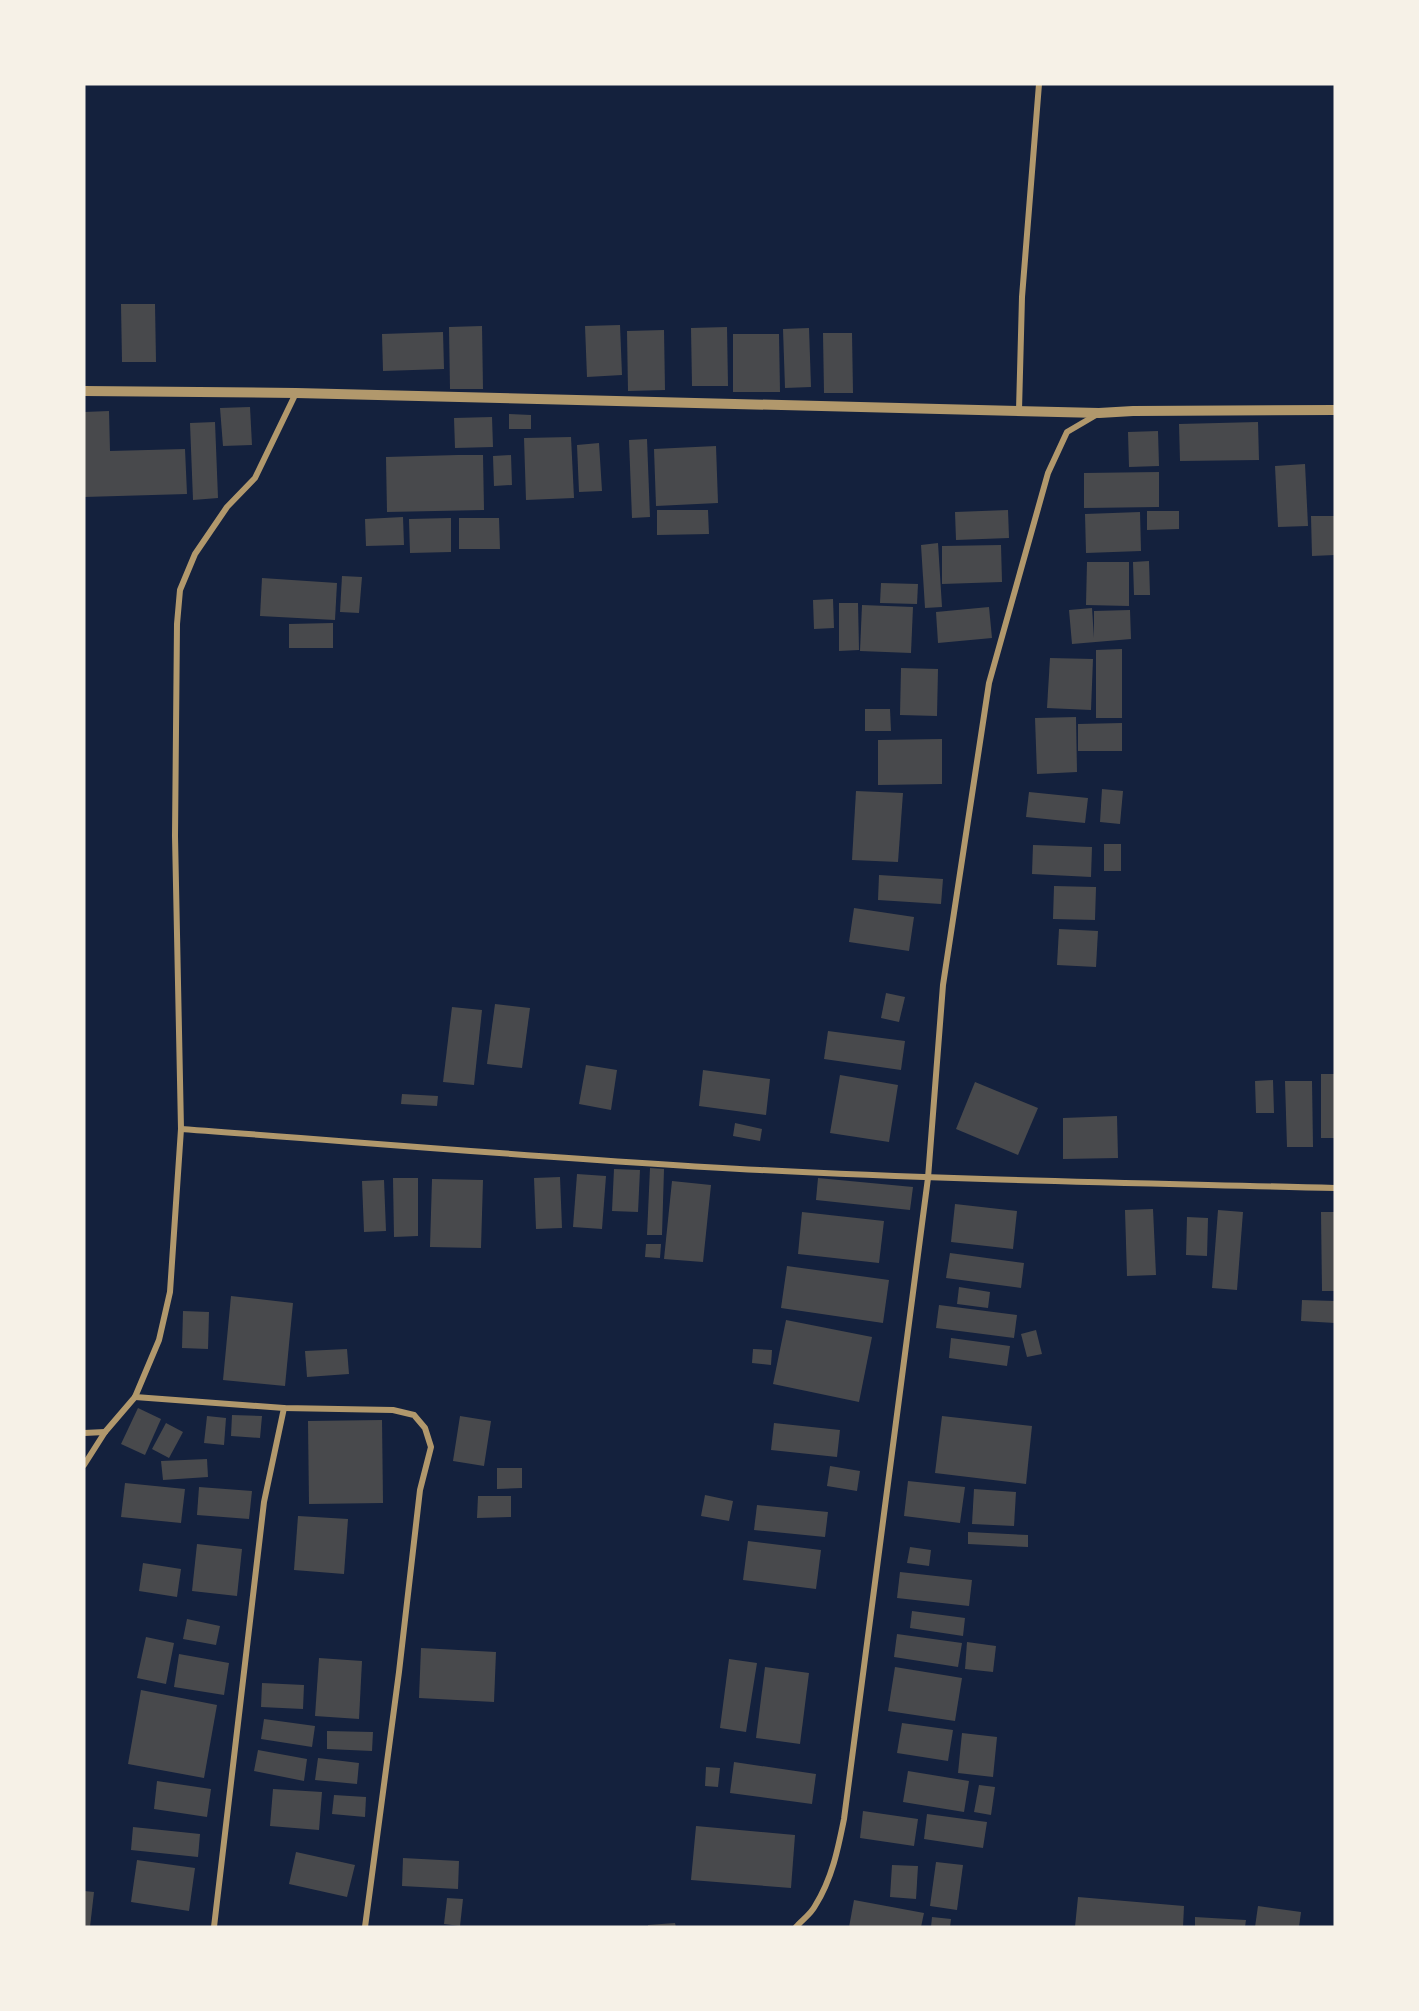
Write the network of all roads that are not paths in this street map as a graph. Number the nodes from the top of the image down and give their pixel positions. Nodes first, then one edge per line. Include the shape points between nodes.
1 (1039, 84) edge
2 (84, 391) edge
3 (296, 393) junction
4 (1019, 410) junction
5 (1335, 410) edge
6 (1099, 413) junction
7 (181, 1129) junction
8 (928, 1178) junction
9 (1335, 1188) edge
10 (135, 1397) junction
11 (284, 1408) junction
12 (105, 1432) junction
13 (84, 1433) edge
14 (84, 1465) edge
15 (214, 1927) edge
16 (365, 1927) edge
17 (796, 1927) edge

1 - 4 street via 1022,297
2 - 3 street
3 - 4 street
3 - 7 street via 255,478 227,507 195,554 180,590 175,836
4 - 6 street
5 - 6 street
6 - 8 street via 1068,432 1048,473 989,683 943,985
7 - 8 street via 564,1158
7 - 10 street via 170,1292 159,1341
8 - 9 street
8 - 17 street via 837,1857 814,1907
10 - 11 street
10 - 12 street
11 - 15 street via 264,1502
11 - 16 street via 393,1410 414,1415 425,1428 431,1447 420,1490
12 - 13 street
12 - 14 street

